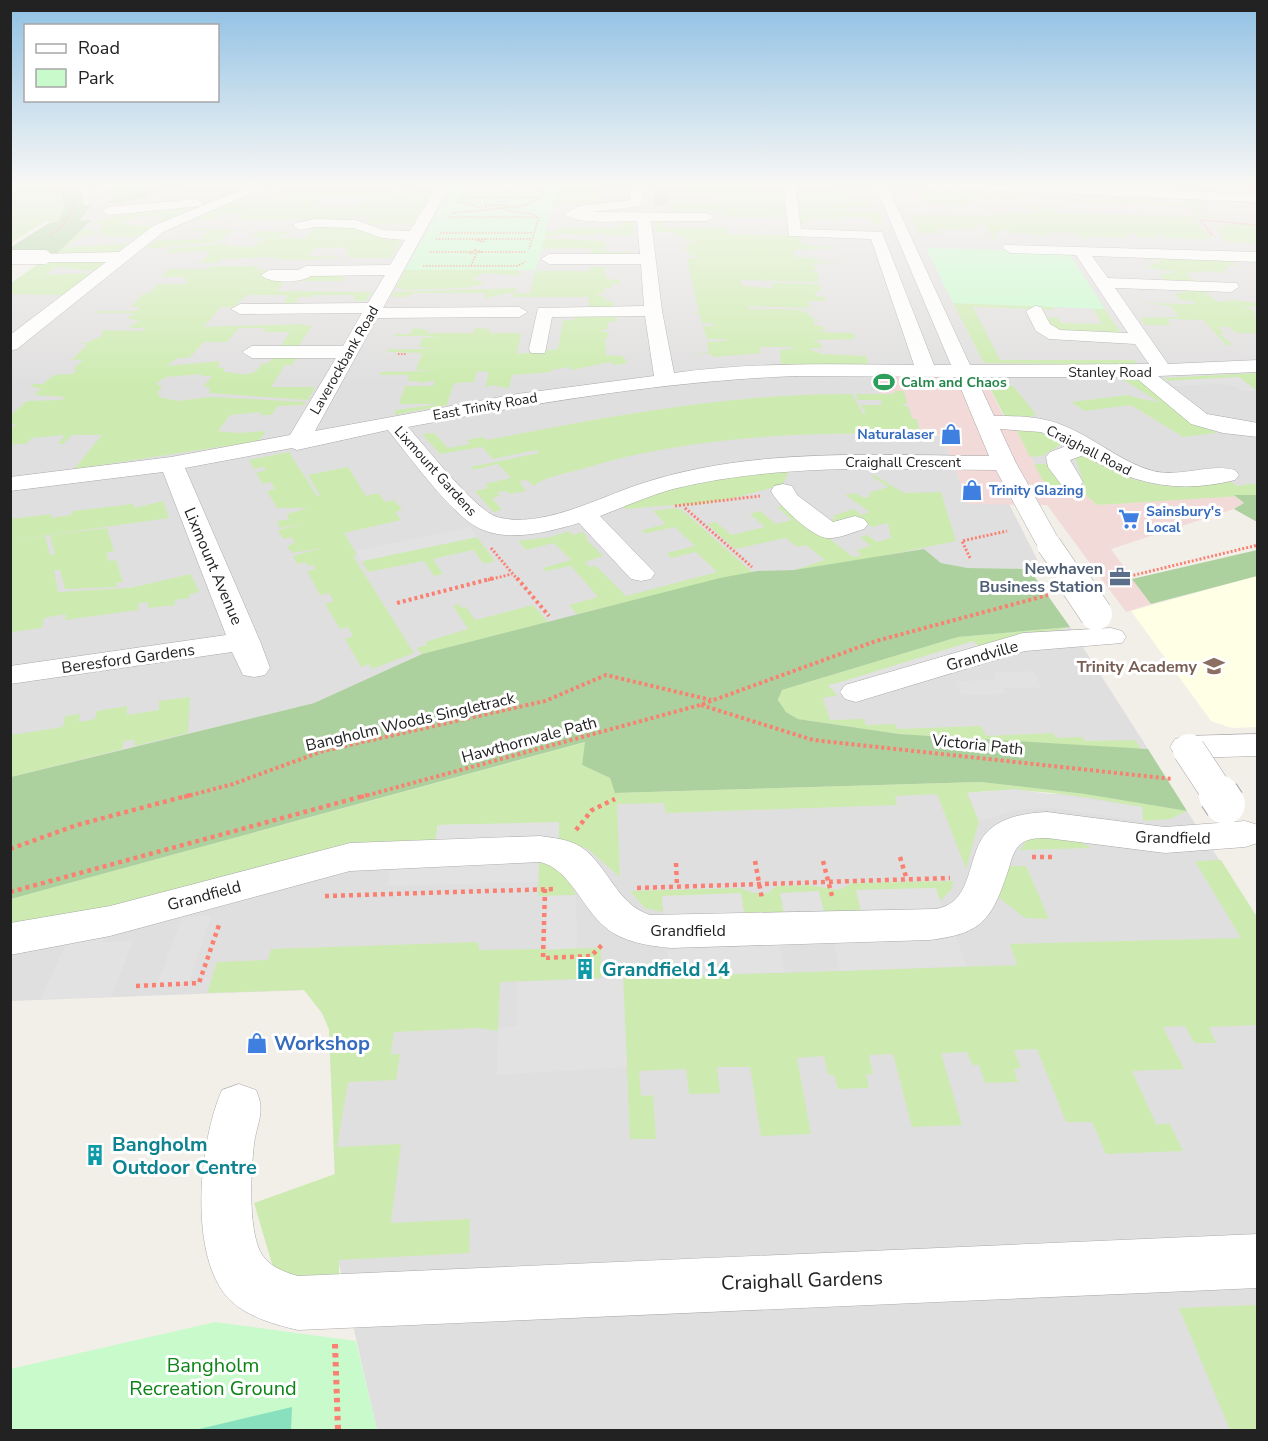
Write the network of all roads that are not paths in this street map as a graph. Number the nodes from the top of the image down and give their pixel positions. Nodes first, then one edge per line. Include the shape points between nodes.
1 (132, 250) edge
2 (406, 250) edge
3 (644, 250) edge
4 (882, 250) edge
5 (910, 250) edge
6 (1080, 250) edge
7 (1088, 250) edge
8 (1229, 250) edge
9 (1233, 255) junction
10 (10, 256) edge
11 (124, 257) junction
12 (1257, 257) edge
13 (549, 259) dead end
14 (647, 259) junction
15 (394, 270) junction
16 (269, 275) dead end
17 (1101, 283) junction
18 (1230, 287) dead end
19 (240, 309) dead end
20 (372, 311) junction
21 (653, 311) junction
22 (519, 312) dead end
23 (1059, 315) dead end
24 (1140, 339) junction
25 (10, 345) edge
26 (538, 349) dead end
27 (252, 352) dead end
28 (348, 352) junction
29 (1257, 366) edge
30 (926, 371) junction
31 (963, 372) junction
32 (665, 379) junction
33 (1163, 380) junction
34 (1206, 387) dead end
35 (986, 422) junction
36 (393, 423) junction
37 (1257, 430) edge
38 (297, 443) junction
39 (1086, 446) junction
40 (1004, 463) junction
41 (171, 464) junction
42 (802, 464) junction
43 (1227, 475) dead end
44 (1071, 482) dead end
45 (10, 484) edge
46 (582, 512) junction
47 (855, 524) dead end
48 (482, 529) joint
49 (641, 573) dead end
50 (249, 655) joint
51 (10, 675) edge
52 (856, 692) dead end
53 (1257, 745) edge
54 (1243, 830) edge
55 (10, 939) edge
56 (239, 1105) dead end
57 (1257, 1261) edge

1 - 11 street
2 - 15 street, Laverockbank Road
3 - 14 street
4 - 30 street
5 - 31 street
6 - 17 street
7 - 9 street
8 - 9 street
9 - 12 street
10 - 11 street, bridge
11 - 25 street
13 - 14 street
14 - 21 street
15 - 16 street
15 - 20 street, Laverockbank Road
17 - 18 street
17 - 24 street
19 - 20 street
20 - 22 street
20 - 28 street, Laverockbank Road
21 - 26 street via 544,312
21 - 32 street
23 - 24 street via 1035,312 1048,332
24 - 33 street
27 - 28 street
28 - 38 street, Laverockbank Road
29 - 33 street, Stanley Road
30 - 31 street, East Trinity Road
30 - 32 street, East Trinity Road via 765,370
31 - 33 street, Stanley Road via 1141,372
31 - 35 street
32 - 36 street, East Trinity Road via 553,394
33 - 34 street
33 - 37 street via 1199,419
35 - 39 street, Craighall Road via 1046,427
35 - 40 street
36 - 38 street, East Trinity Road
36 - 48 street, Lixmount Gardens
38 - 41 street, East Trinity Road
39 - 43 street, Craighall Road via 1123,468 1151,478 1184,480
39 - 44 street via 1059,457 1059,467
40 - 42 street, Craighall Crescent
40 - 52 street, Grandville, bridge via 1049,545 1103,625 1023,642
41 - 45 street, East Trinity Road
41 - 50 street, Lixmount Avenue
42 - 46 street, Craighall Crescent via 753,467 684,479
42 - 47 street via 772,493 787,499 830,531
46 - 48 street, Craighall Crescent via 529,527
46 - 49 street
50 - 51 street, Beresford Gardens
53 - 54 street, bridge via 1182,752
54 - 55 street, Grandfield via 1208,839 1165,840 1031,826 1001,840 971,910 952,922 941,923 655,932 617,917 574,863 560,853 540,849 350,857 85,926
56 - 57 street, Craighall Gardens via 230,1142 227,1188 232,1248 240,1268 256,1286 272,1297 298,1303

